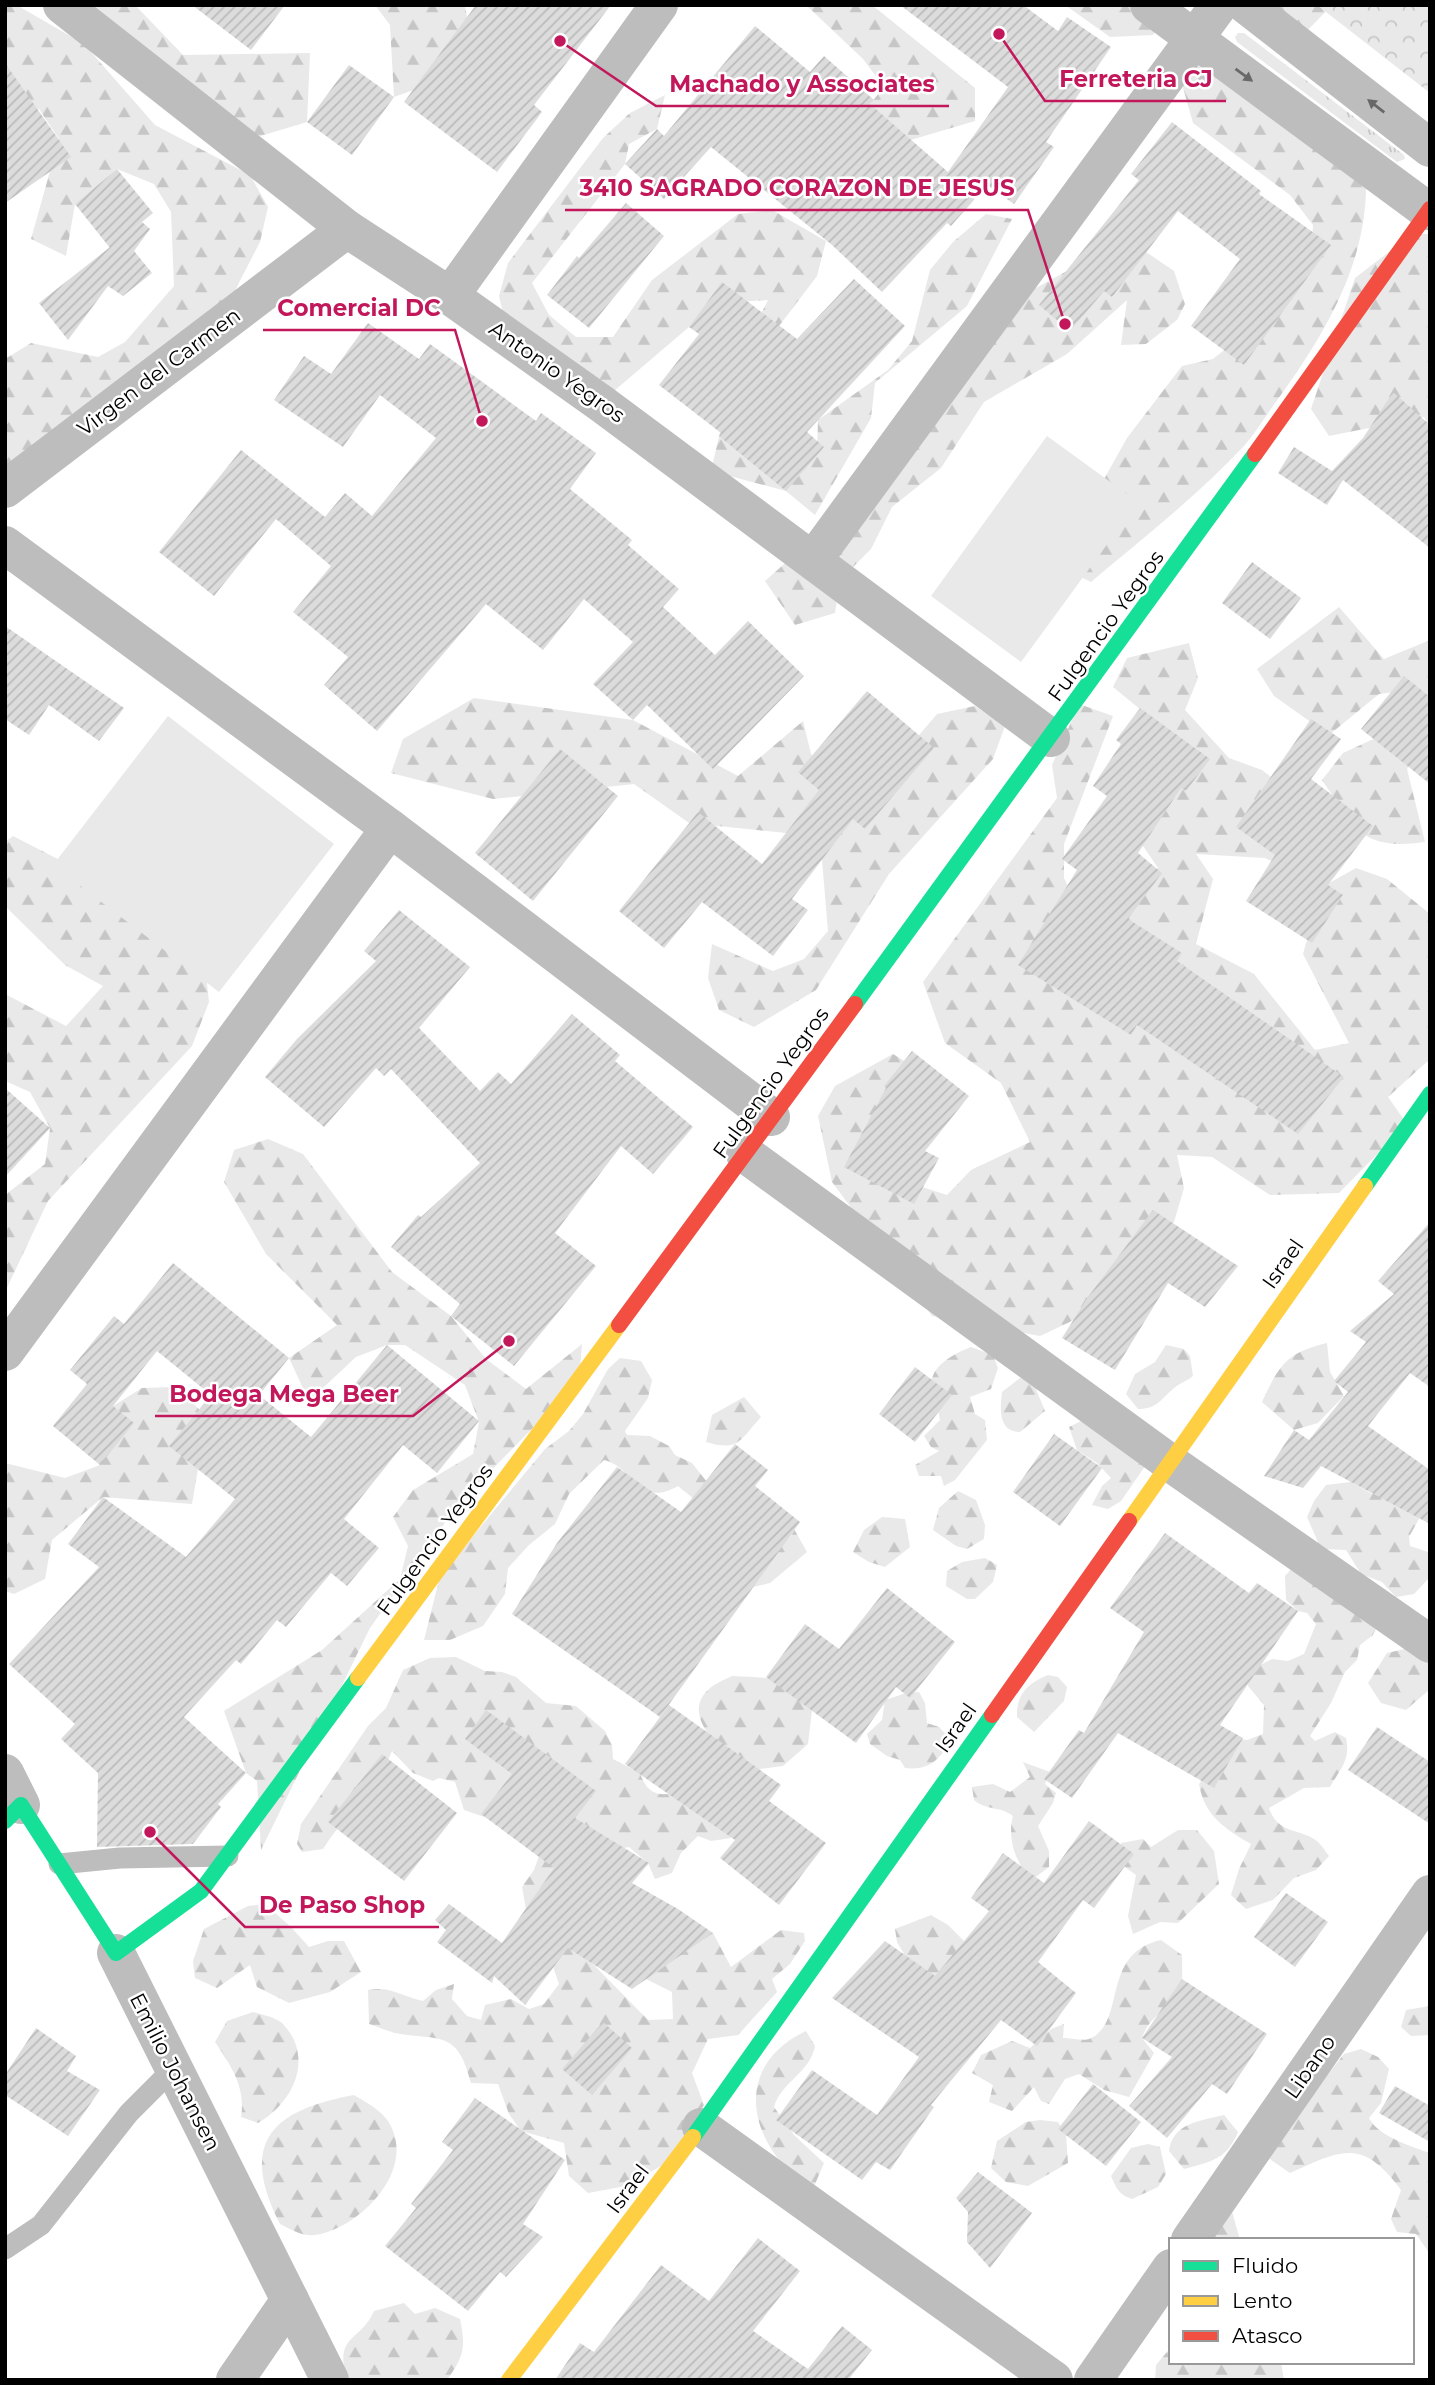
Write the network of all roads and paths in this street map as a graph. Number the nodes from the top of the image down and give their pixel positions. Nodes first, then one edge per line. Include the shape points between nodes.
1 (62, 5) edge
2 (659, 5) edge
3 (1149, 5) edge
4 (1219, 5) edge
5 (1246, 5) edge
6 (1195, 39) junction
7 (1430, 148) edge
8 (1429, 210) edge
9 (347, 229) junction
10 (450, 296) junction
11 (5, 489) edge
12 (5, 545) edge
13 (814, 559) junction
14 (1051, 738) junction
15 (390, 828) junction
16 (1430, 1094) edge
17 (771, 1117) junction
18 (745, 1154) junction
19 (5, 1352) edge
20 (1169, 1462) junction
21 (1430, 1644) edge
22 (10, 1800) edge
23 (228, 1856) junction
24 (59, 1864) junction
25 (1430, 1894) edge
26 (116, 1953) junction
27 (174, 2068) junction
28 (701, 2127) junction
29 (1191, 2238) edge
30 (5, 2249) edge
31 (1169, 2271) edge
32 (290, 2300) junction
33 (235, 2380) edge
34 (330, 2380) edge
35 (509, 2380) edge
36 (1054, 2380) edge
37 (1093, 2380) edge

1 - 9 street, Antonio Yegros
2 - 10 street
3 - 6 street
4 - 6 street
7 -> 5 street
6 -> 8 street
6 - 13 street
8 - 14 street, Fulgencio Yegros
9 - 10 street, Antonio Yegros
9 - 11 street, Virgen del Carmen
10 - 13 street, Antonio Yegros
12 - 15 street
13 - 14 street, Antonio Yegros
14 - 17 street, Fulgencio Yegros
15 - 17 street
15 - 19 street
16 - 20 street, Israel
17 - 18 street, Fulgencio Yegros
18 - 20 street
18 - 23 street, Fulgencio Yegros
20 - 21 street
20 - 28 street, Israel
22 - 24 street, Emilio Johansen
23 - 24 lane
23 - 26 street, Fulgencio Yegros via 201,1891
24 - 26 street, Emilio Johansen
25 - 29 street, Libano
26 - 27 street, Emilio Johansen
27 - 30 lane via 129,2113 41,2225
27 - 32 street, Emilio Johansen
28 - 35 street, Israel
28 - 36 street
31 - 37 street
32 - 33 street
32 - 34 street, Emilio Johansen

